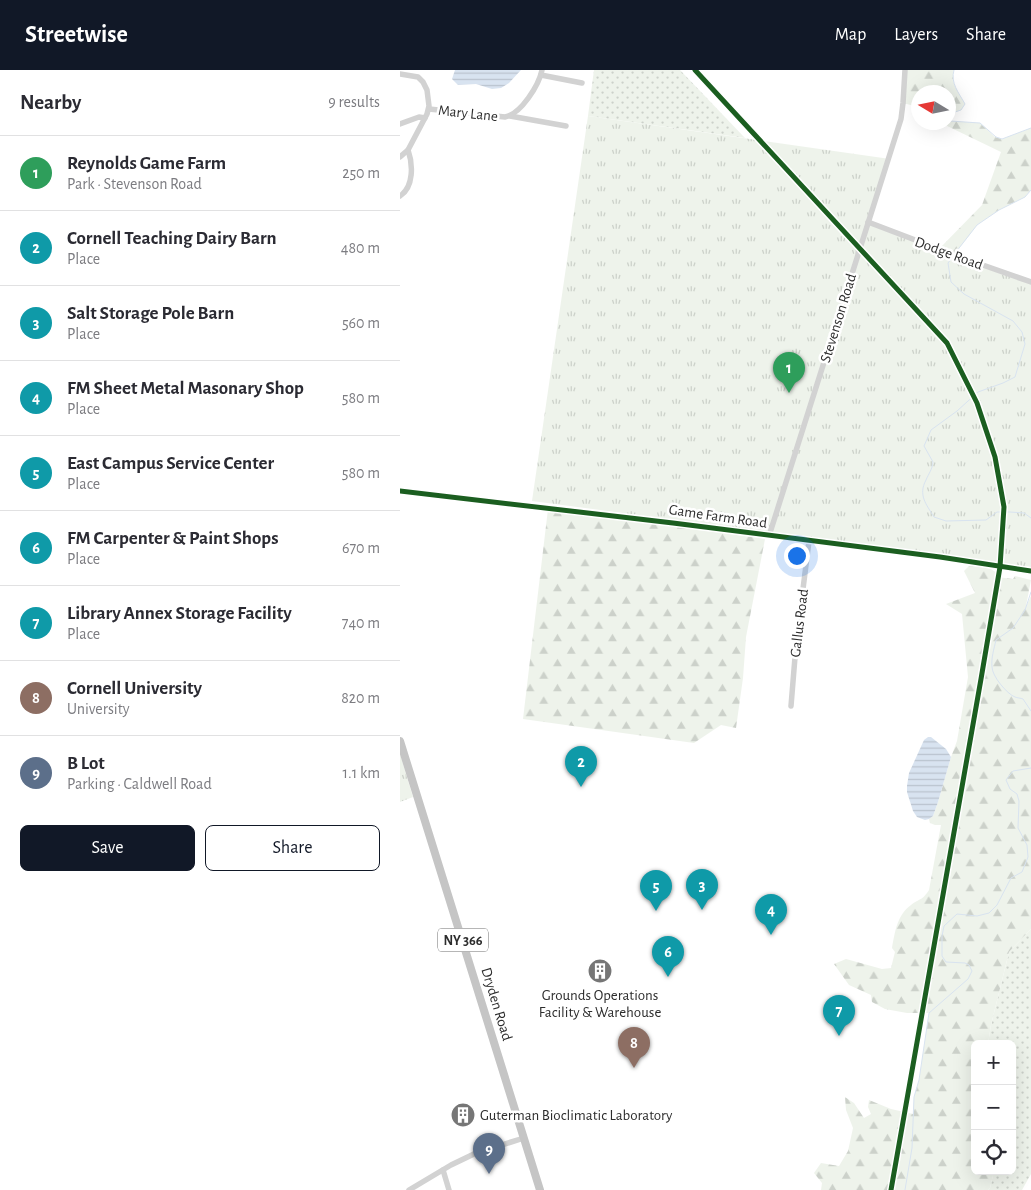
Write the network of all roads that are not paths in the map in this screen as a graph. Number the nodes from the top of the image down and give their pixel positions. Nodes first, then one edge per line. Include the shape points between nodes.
1 (419, 70) edge
2 (905, 70) edge
3 (541, 72) edge
4 (400, 74) edge
5 (418, 77) junction
6 (582, 83) dead end
7 (428, 109) junction
8 (510, 116) junction
9 (425, 118) junction
10 (400, 124) edge
11 (566, 126) dead end
12 (408, 150) junction
13 (400, 157) edge
14 (400, 196) edge
15 (868, 222) junction
16 (1031, 282) edge
17 (400, 491) edge
18 (769, 536) junction
19 (810, 541) junction
20 (1031, 571) edge
21 (791, 706) dead end
22 (400, 741) edge
23 (524, 1138) junction
24 (443, 1170) junction
25 (409, 1190) edge
26 (449, 1190) edge
27 (540, 1190) edge

1 - 5 street
2 - 15 street, Stevenson Road via 901,119
3 - 6 street
3 - 8 street, Mary Lane via 537,85
4 - 5 street
5 - 7 street via 427,90
7 - 8 street, Mary Lane
7 - 9 street
8 - 11 street
9 - 10 street
9 - 12 street
12 - 13 street
12 - 14 street via 411,174 408,186
15 - 16 street, Dodge Road
15 - 18 street, Stevenson Road
17 - 18 street, Game Farm Road
18 - 19 street, Game Farm Road
19 - 20 street, Game Farm Road
19 - 21 street, Gallus Road
22 - 23 main road, Dryden Road / NY 366
23 - 24 street via 470,1156
23 - 27 main road, Dryden Road / NY 366
24 - 25 street
24 - 26 street

